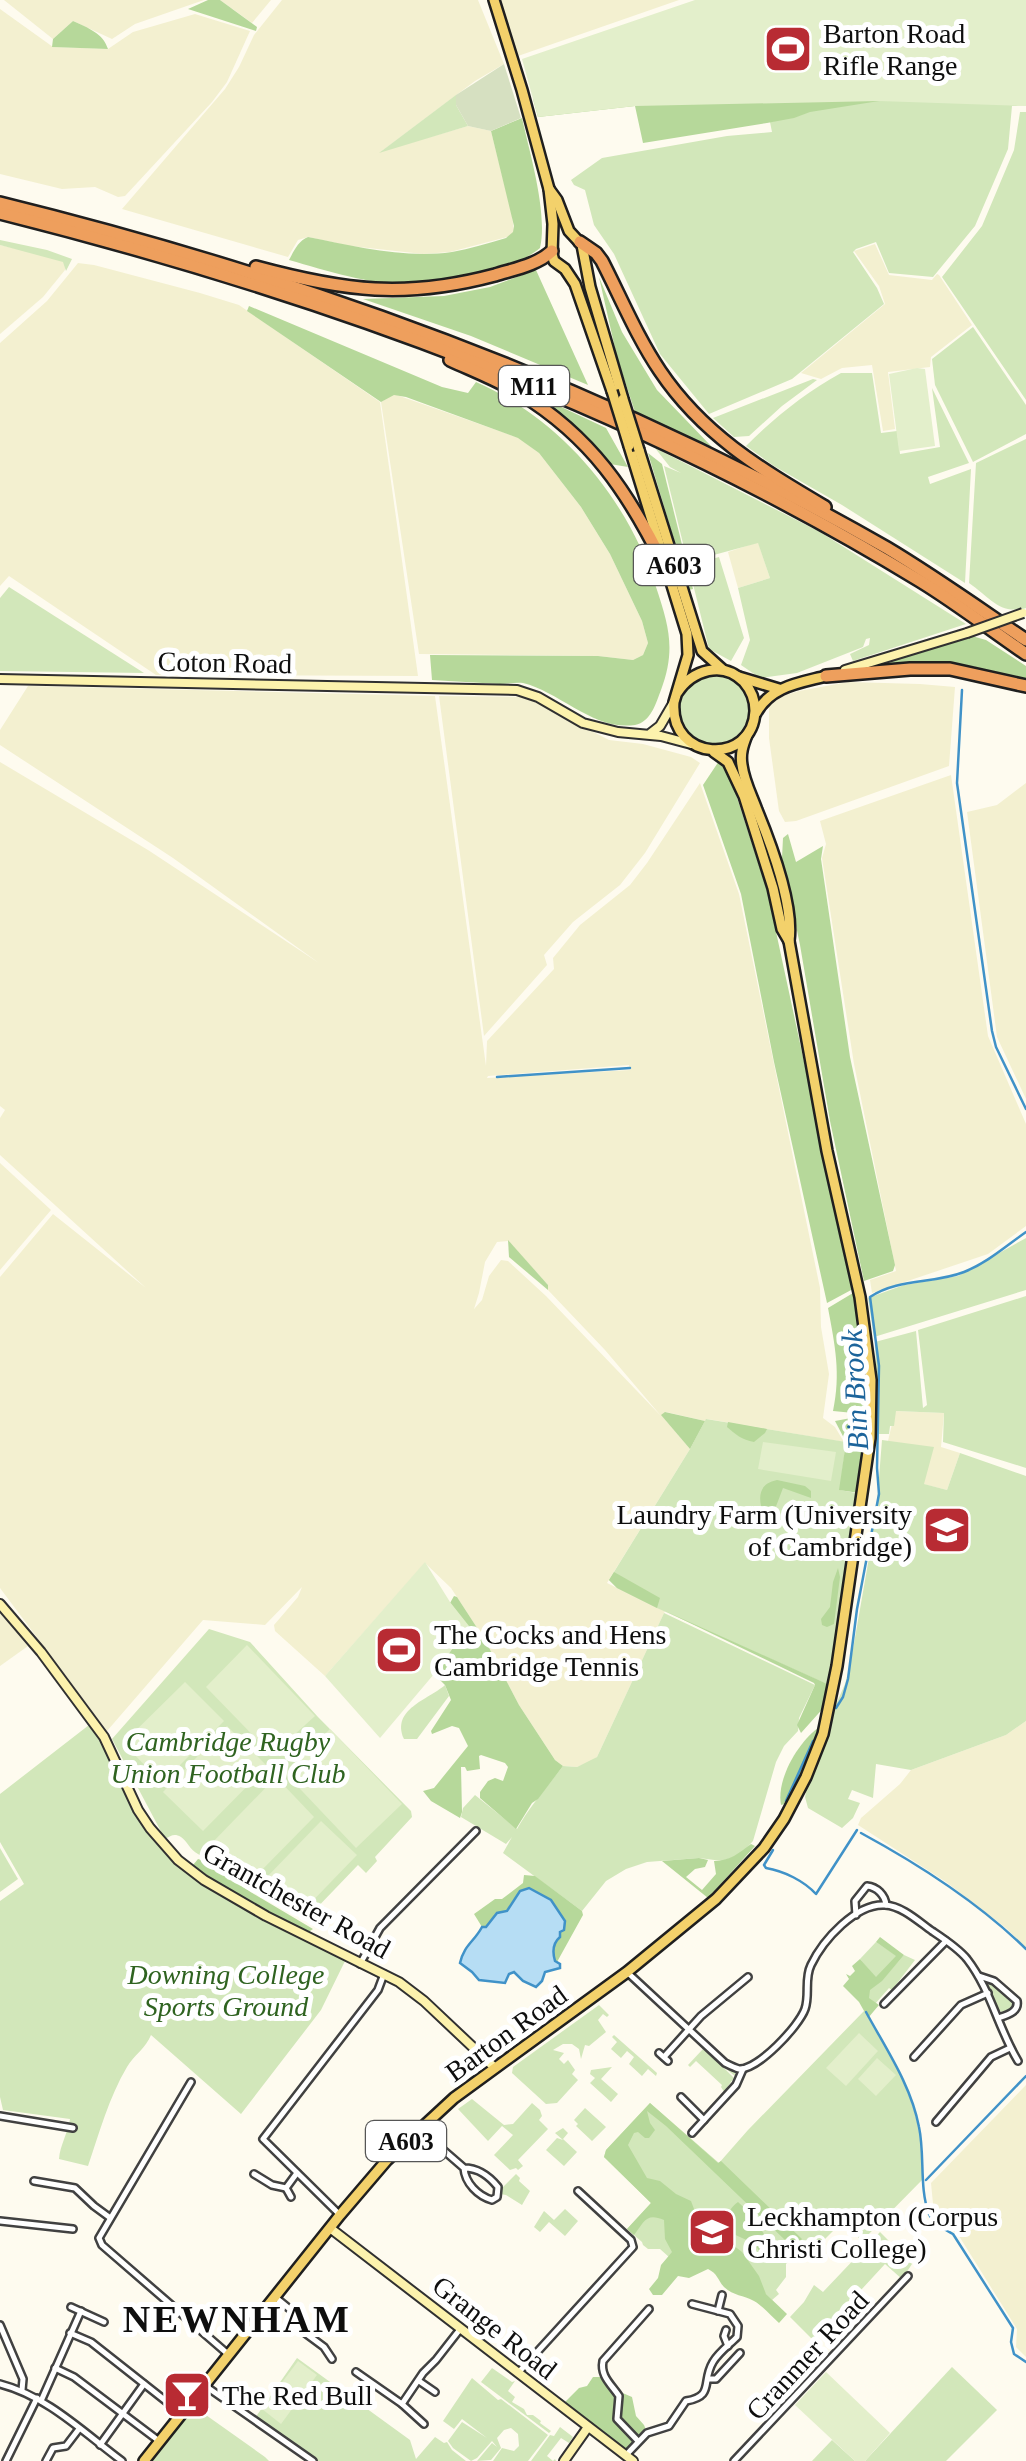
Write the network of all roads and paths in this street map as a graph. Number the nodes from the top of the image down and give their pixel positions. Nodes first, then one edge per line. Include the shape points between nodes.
1 (494, 0) edge
2 (548, 189) junction
3 (0, 203) edge
4 (0, 213) edge
5 (578, 240) junction
6 (140, 241) junction
7 (552, 249) junction
8 (584, 256) junction
9 (565, 269) junction
10 (366, 322) junction
11 (634, 448) junction
12 (889, 550) junction
13 (664, 565) junction
14 (1025, 612) edge
15 (1026, 640) edge
16 (1026, 654) edge
17 (724, 670) junction
18 (737, 676) junction
19 (826, 676) junction
20 (0, 679) edge
21 (1026, 686) edge
22 (779, 689) junction
23 (676, 698) junction
24 (754, 718) junction
25 (646, 735) junction
26 (747, 735) junction
27 (692, 744) junction
28 (710, 750) junction
29 (789, 940) junction
30 (0, 1604) edge
31 (476, 1831) dead end
32 (886, 1905) junction
33 (856, 1915) junction
34 (946, 1941) junction
35 (360, 1964) junction
36 (627, 1972) junction
37 (384, 1974) junction
38 (980, 1976) junction
39 (748, 1977) dead end
40 (988, 1993) junction
41 (884, 2004) dead end
42 (998, 2018) junction
43 (687, 2029) junction
44 (1010, 2048) junction
45 (664, 2057) dead end
46 (914, 2057) dead end
47 (1018, 2061) dead end
48 (499, 2068) junction
49 (743, 2069) junction
50 (191, 2082) dead end
51 (682, 2101) dead end
52 (0, 2116) edge
53 (704, 2120) junction
54 (936, 2122) dead end
55 (73, 2128) dead end
56 (419, 2128) junction
57 (370, 2130) dead end
58 (692, 2133) dead end
59 (400, 2146) junction
60 (464, 2168) junction
61 (298, 2172) junction
62 (254, 2174) dead end
63 (34, 2182) dead end
64 (286, 2188) junction
65 (578, 2192) dead end
66 (292, 2196) dead end
67 (340, 2215) junction
68 (110, 2217) junction
69 (0, 2221) edge
70 (330, 2228) junction
71 (72, 2229) dead end
72 (908, 2276) dead end
73 (722, 2295) dead end
74 (275, 2297) junction
75 (692, 2304) dead end
76 (71, 2307) dead end
77 (649, 2309) dead end
78 (718, 2310) junction
79 (81, 2312) junction
80 (104, 2322) dead end
81 (0, 2325) edge
82 (460, 2328) junction
83 (726, 2330) dead end
84 (70, 2333) junction
85 (728, 2346) junction
86 (740, 2353) dead end
87 (229, 2354) junction
88 (332, 2359) dead end
89 (55, 2368) junction
90 (356, 2372) dead end
91 (518, 2373) junction
92 (708, 2379) junction
93 (419, 2381) junction
94 (0, 2384) edge
95 (144, 2384) junction
96 (204, 2385) junction
97 (22, 2390) junction
98 (435, 2392) dead end
99 (39, 2400) junction
100 (402, 2404) junction
101 (182, 2413) junction
102 (124, 2414) junction
103 (424, 2424) dead end
104 (588, 2427) junction
105 (79, 2428) junction
106 (638, 2441) junction
107 (159, 2442) junction
108 (100, 2445) junction
109 (630, 2458) edge
110 (6, 2461) edge
111 (46, 2461) edge
112 (122, 2461) edge
113 (144, 2461) edge
114 (313, 2461) edge
115 (564, 2461) edge
116 (734, 2461) edge

1 - 2 main road
2 - 5 main road
2 - 7 main road
3 - 6 highway, M11
4 - 10 highway, M11
5 - 7 main road via 563,238
5 - 8 main road
5 - 12 highway via 596,253 650,356 698,418 728,446
6 - 7 highway via 314,282 386,290 467,282 539,261
6 - 12 highway, M11 via 380,316 573,392 697,448
7 - 9 main road
8 - 9 main road
8 - 11 main road, A603, bridge
9 - 11 main road, A603, bridge
10 - 13 highway via 508,387 569,428 627,494
10 - 16 highway, M11 via 568,400 738,479 923,583
11 - 13 main road, A603
11 - 17 main road, A603 via 702,651
12 - 15 highway, M11
13 - 23 main road, A603 via 688,642
14 - 19 street, bridge
17 - 18 main road
17 - 23 main road via 697,673
18 - 22 main road
18 - 24 main road via 752,696
19 - 21 highway via 950,669
19 - 22 main road
20 - 25 street, Coton Road via 517,690 583,723
22 - 24 main road
23 - 25 street via 656,731
23 - 27 main road via 677,727
24 - 26 main road
25 - 27 street, Coton Road
26 - 28 main road
26 - 29 main road, A603 via 741,763 777,868
27 - 28 main road
28 - 29 main road, A603 via 735,772
29 - 36 main road, Barton Road / A603 via 871,1380 857,1542 826,1720 784,1819 716,1899
30 - 35 street, Grantchester Road via 104,1737 138,1810 178,1860
31 - 35 street via 380,1928
32 - 33 street
32 - 33 street via 867,1886
32 - 34 street
33 - 49 street via 811,1964 798,2022 758,2063
34 - 38 street
34 - 41 street
35 - 37 street, Grantchester Road
36 - 43 street
36 - 48 main road, Barton Road / A603
37 - 48 street, Grantchester Road
37 - 61 street via 263,2139
38 - 40 street
38 - 42 street via 1017,2001 1011,2014
39 - 43 street
40 - 42 street
40 - 46 street via 961,2005
42 - 44 street
43 - 45 street
43 - 49 street via 725,2064
44 - 47 street
44 - 54 street via 991,2057
48 - 56 main road, Barton Road / A603
49 - 53 street
50 - 68 street
51 - 53 street
52 - 55 street
53 - 58 street
56 - 59 main road, Barton Road / A603
56 - 60 street
57 - 59 street via 380,2127
59 - 67 main road, Barton Road / A603
60 - 60 street via 493,2181 497,2197 488,2200 475,2190
61 - 64 street
61 - 67 street
62 - 64 street
63 - 68 street via 75,2188
64 - 66 street
65 - 91 street via 634,2247
67 - 70 main road, Barton Road / A603
68 - 87 street via 102,2245
69 - 71 street
70 - 74 main road, Barton Road / A603
70 - 82 street, Grange Road
72 - 116 street, Cranmer Road
73 - 78 street
74 - 87 main road, Barton Road / A603
74 - 88 street
75 - 78 street
76 - 79 street
77 - 106 street via 602,2368 619,2396 617,2420
78 - 85 street via 738,2326
79 - 80 street
79 - 84 street
81 - 97 street
82 - 91 street, Grange Road
82 - 93 street
83 - 85 street
84 - 89 street
84 - 95 street
85 - 92 street
86 - 92 street
87 - 96 main road, Barton Road / A603
89 - 99 street
89 - 102 street
90 - 100 street
91 - 104 street, Grange Road
92 - 106 street via 701,2398 686,2401 669,2426
93 - 98 street
93 - 100 street
94 - 97 street
95 - 101 street
95 - 102 street
96 - 101 main road, Barton Road / A603
96 - 114 street
97 - 99 street
99 - 105 street
99 - 110 street
100 - 103 street
101 - 107 main road, Barton Road / A603
102 - 107 street
102 - 108 street
104 - 109 street, Grange Road
104 - 115 street
105 - 108 street
105 - 111 street
106 - 109 street
107 - 113 main road, Barton Road / A603
108 - 112 street

